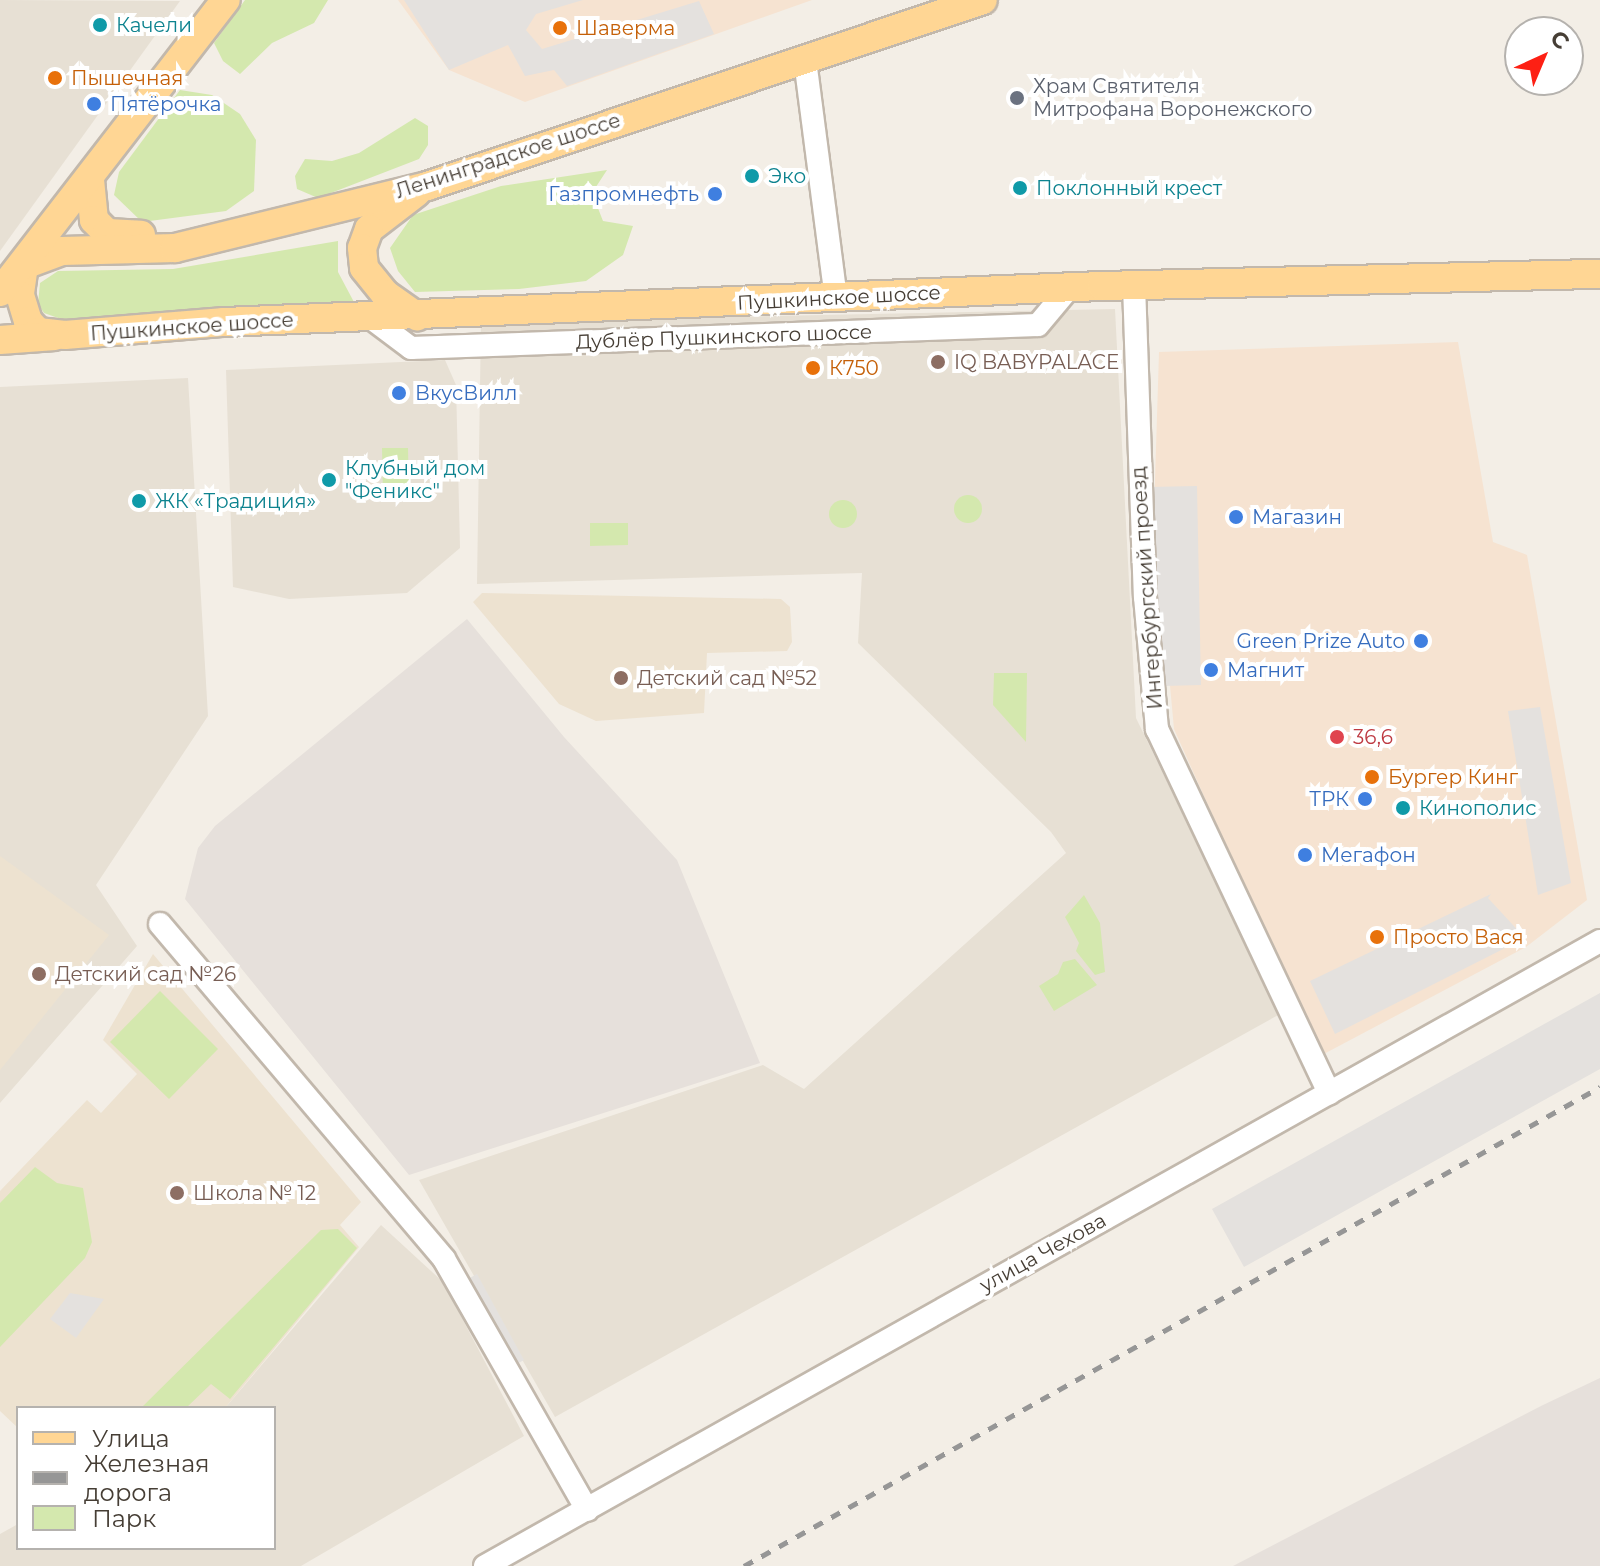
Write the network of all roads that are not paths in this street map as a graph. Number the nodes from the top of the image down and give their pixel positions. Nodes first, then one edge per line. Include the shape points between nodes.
1 (226, 0) edge
2 (983, 0) edge
3 (805, 60) junction
4 (90, 180) junction
5 (427, 186) junction
6 (274, 225) junction
7 (24, 265) junction
8 (1600, 274) edge
9 (1134, 285) junction
10 (1069, 288) junction
11 (0, 292) edge
12 (836, 298) junction
13 (417, 316) junction
14 (371, 318) junction
15 (72, 334) junction
16 (0, 340) edge
17 (160, 924) dead end
18 (1600, 941) edge
19 (1329, 1093) junction
20 (587, 1510) junction
21 (485, 1566) edge

1 - 4 main road
2 - 3 main road, Ленинградское шоссе
3 - 5 main road, Ленинградское шоссе
3 - 12 street
4 - 6 main road via 94,220 107,233
4 - 7 main road
5 - 6 main road, Ленинградское шоссе
5 - 13 main road via 369,229 362,248 364,268 385,294
6 - 7 main road, Ленинградское шоссе via 175,248 62,251
7 - 11 main road
7 - 15 main road via 20,295 28,321 38,332
8 - 9 main road, Пушкинское шоссе
9 - 10 main road, Пушкинское шоссе
9 - 19 street, Ингербургский проезд via 1145,597 1157,729
10 - 12 main road, Пушкинское шоссе
10 - 14 street, Дублёр Пушкинского шоссе via 1038,325 411,348
12 - 13 main road, Пушкинское шоссе
13 - 14 main road, Пушкинское шоссе
14 - 15 main road, Пушкинское шоссе
15 - 16 main road, Пушкинское шоссе
17 - 20 street via 444,1259
18 - 19 street, улица Чехова
19 - 20 street, улица Чехова
20 - 21 street, улица Чехова

